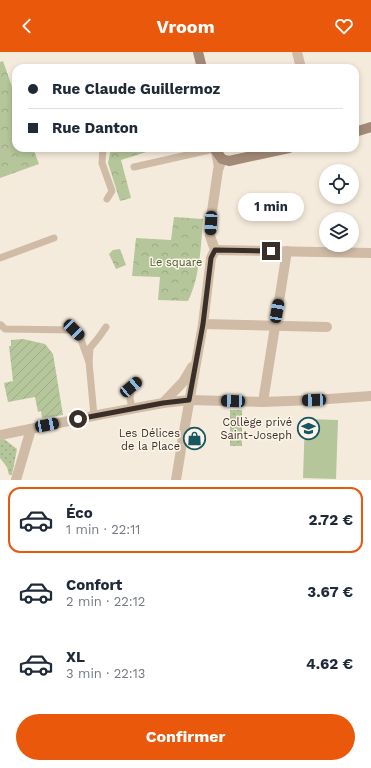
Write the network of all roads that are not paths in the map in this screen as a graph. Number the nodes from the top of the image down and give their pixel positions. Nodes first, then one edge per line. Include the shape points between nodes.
1 (198, 52) edge
2 (297, 52) edge
3 (201, 64) edge
4 (300, 64) edge
5 (371, 127) edge
6 (359, 131) edge
7 (103, 152) edge
8 (197, 152) edge
9 (215, 152) edge
10 (217, 152) edge
11 (271, 152) edge
12 (222, 159) junction
13 (134, 167) dead end
14 (218, 170) junction
15 (106, 199) dead end
16 (54, 238) dead end
17 (215, 250) junction
18 (287, 251) junction
19 (371, 253) edge
20 (0, 258) edge
21 (203, 324) junction
22 (1, 325) dead end
23 (275, 326) junction
24 (106, 327) dead end
25 (327, 327) dead end
26 (198, 354) junction
27 (89, 362) junction
28 (139, 381) dead end
29 (371, 396) edge
30 (189, 400) junction
31 (262, 402) junction
32 (163, 403) junction
33 (132, 409) junction
34 (94, 416) junction
35 (31, 429) junction
36 (0, 435) edge
37 (16, 480) edge
38 (176, 480) edge

1 - 3 main road
2 - 4 street
5 - 6 main road
7 - 15 lane via 102,163 112,191
8 - 13 lane
9 - 14 lane
10 - 12 main road
11 - 12 main road via 230,161
12 - 14 street
14 - 17 street via 210,236
16 - 20 lane
17 - 18 street
17 - 21 street via 211,258
18 - 19 street
18 - 23 street
21 - 23 street
21 - 26 street
22 - 27 lane via 5,329 74,330 80,337
23 - 25 street
23 - 31 street
24 - 27 lane via 90,348
26 - 30 street
26 - 32 street via 183,382
27 - 34 lane
28 - 33 lane via 131,387
29 - 31 street
30 - 31 street
30 - 32 street
30 - 38 street
32 - 33 street
33 - 34 street
34 - 35 street
35 - 36 street
35 - 37 street

